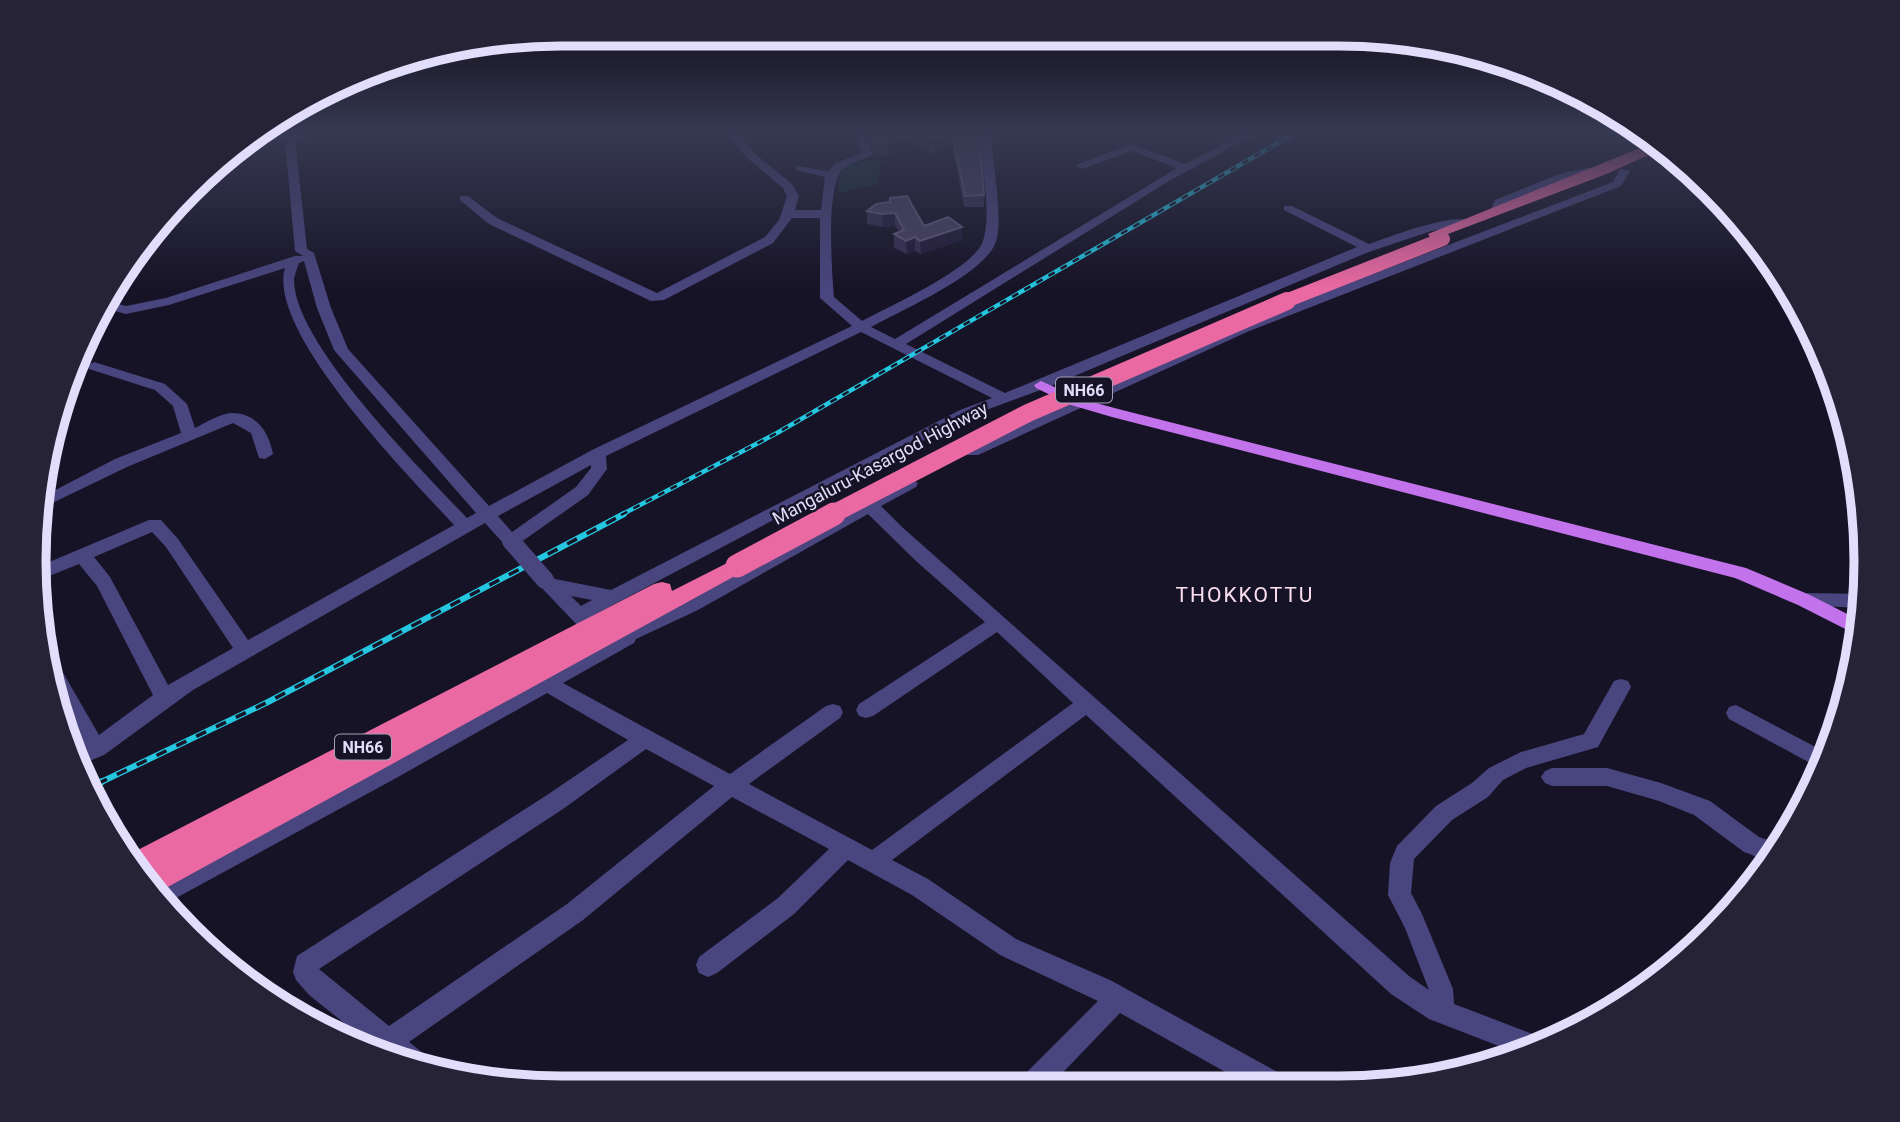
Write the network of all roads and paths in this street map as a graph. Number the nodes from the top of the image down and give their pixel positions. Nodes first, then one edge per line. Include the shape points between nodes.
1 (297, 184) edge
2 (786, 184) edge
3 (830, 184) edge
4 (990, 184) edge
5 (1158, 184) edge
6 (1566, 184) edge
7 (1587, 184) edge
8 (1616, 184) edge
9 (464, 198) dead end
10 (1288, 208) dead end
11 (789, 214) junction
12 (827, 214) junction
13 (1468, 222) junction
14 (1439, 237) junction
15 (1368, 248) junction
16 (309, 254) junction
17 (293, 261) junction
18 (113, 306) edge
19 (861, 327) junction
20 (895, 345) junction
21 (94, 366) dead end
22 (1041, 385) junction
23 (1003, 398) junction
24 (1076, 402) junction
25 (188, 435) junction
26 (265, 454) dead end
27 (598, 454) junction
28 (49, 500) edge
29 (870, 505) junction
30 (485, 514) junction
31 (464, 526) junction
32 (512, 541) junction
33 (82, 555) junction
34 (46, 571) edge
35 (548, 583) junction
36 (613, 597) junction
37 (1804, 600) junction
38 (1852, 601) edge
39 (997, 623) junction
40 (1850, 624) edge
41 (592, 626) junction
42 (636, 632) junction
43 (245, 651) junction
44 (541, 680) junction
45 (61, 687) edge
46 (1620, 687) dead end
47 (164, 697) junction
48 (1087, 704) junction
49 (866, 710) dead end
50 (833, 712) dead end
51 (1736, 713) dead end
52 (645, 739) junction
53 (97, 749) junction
54 (84, 755) edge
55 (1816, 757) edge
56 (1552, 777) dead end
57 (731, 785) junction
58 (846, 846) junction
59 (1766, 850) edge
60 (874, 861) junction
61 (142, 862) edge
62 (156, 879) edge
63 (166, 892) edge
64 (708, 965) dead end
65 (1118, 998) junction
66 (1438, 1010) junction
67 (387, 1042) junction
68 (1522, 1042) edge
69 (397, 1050) edge
70 (1041, 1076) edge
71 (1251, 1076) edge

1 - 16 street via 301,251
2 - 11 street via 793,196
3 - 12 street
4 - 19 street via 989,244 964,271
5 - 20 street
6 - 13 highway, Mangaluru-Kasargod Highway / NH66
7 - 14 highway, Mangaluru-Kasargod Highway / NH66
8 - 24 street via 1242,329
9 - 11 street via 493,221 651,297 675,290 768,240
10 - 15 street
11 - 12 street
12 - 19 street via 827,298
13 - 14 highway, Mangaluru-Kasargod Highway / NH66
13 - 15 street via 1429,228
14 - 41 highway, Mangaluru-Kasargod Highway / NH66, bridge via 1028,414
15 - 22 street
16 - 17 street
16 - 30 street via 341,350
17 - 18 street via 169,302 126,310
17 - 31 street via 289,279 296,313 333,375 363,415
19 - 20 street
19 - 27 street
20 - 23 street
21 - 25 street via 160,387 180,404
22 - 23 street
22 - 24 main road
23 - 36 street via 921,435
24 - 29 street
24 - 37 main road via 1720,568
25 - 26 street via 232,418 247,422 262,436
25 - 28 street
27 - 30 street
27 - 32 street via 599,469 582,491
29 - 39 street
29 - 42 street
30 - 31 street
30 - 32 street
31 - 43 street
32 - 35 street, bridge
33 - 34 street
33 - 43 street via 155,524
33 - 47 street via 104,582
35 - 36 street
35 - 41 street
36 - 41 street
37 - 38 street
37 - 40 main road
39 - 48 street
39 - 49 street
41 - 42 street
41 - 44 highway, Mangaluru-Kasargod Highway / NH66
41 - 61 highway, Mangaluru-Kasargod Highway / NH66
42 - 44 street
43 - 47 street
44 - 52 street
44 - 62 highway, Mangaluru-Kasargod Highway / NH66
44 - 63 street
45 - 53 street
46 - 66 street via 1591,741 1521,761 1496,774 1444,813 1405,853 1399,895 1441,989
47 - 53 street
48 - 60 street
48 - 66 street via 1400,985
50 - 57 street
51 - 55 street
52 - 57 street
52 - 67 street via 306,964 305,972 318,986
53 - 54 street
56 - 59 street via 1607,778 1661,792 1702,808 1752,845
57 - 58 street
57 - 67 street via 575,912
58 - 60 street
58 - 64 street via 786,906
60 - 65 street via 1008,947
65 - 70 street
65 - 71 street
66 - 68 street
67 - 69 street

